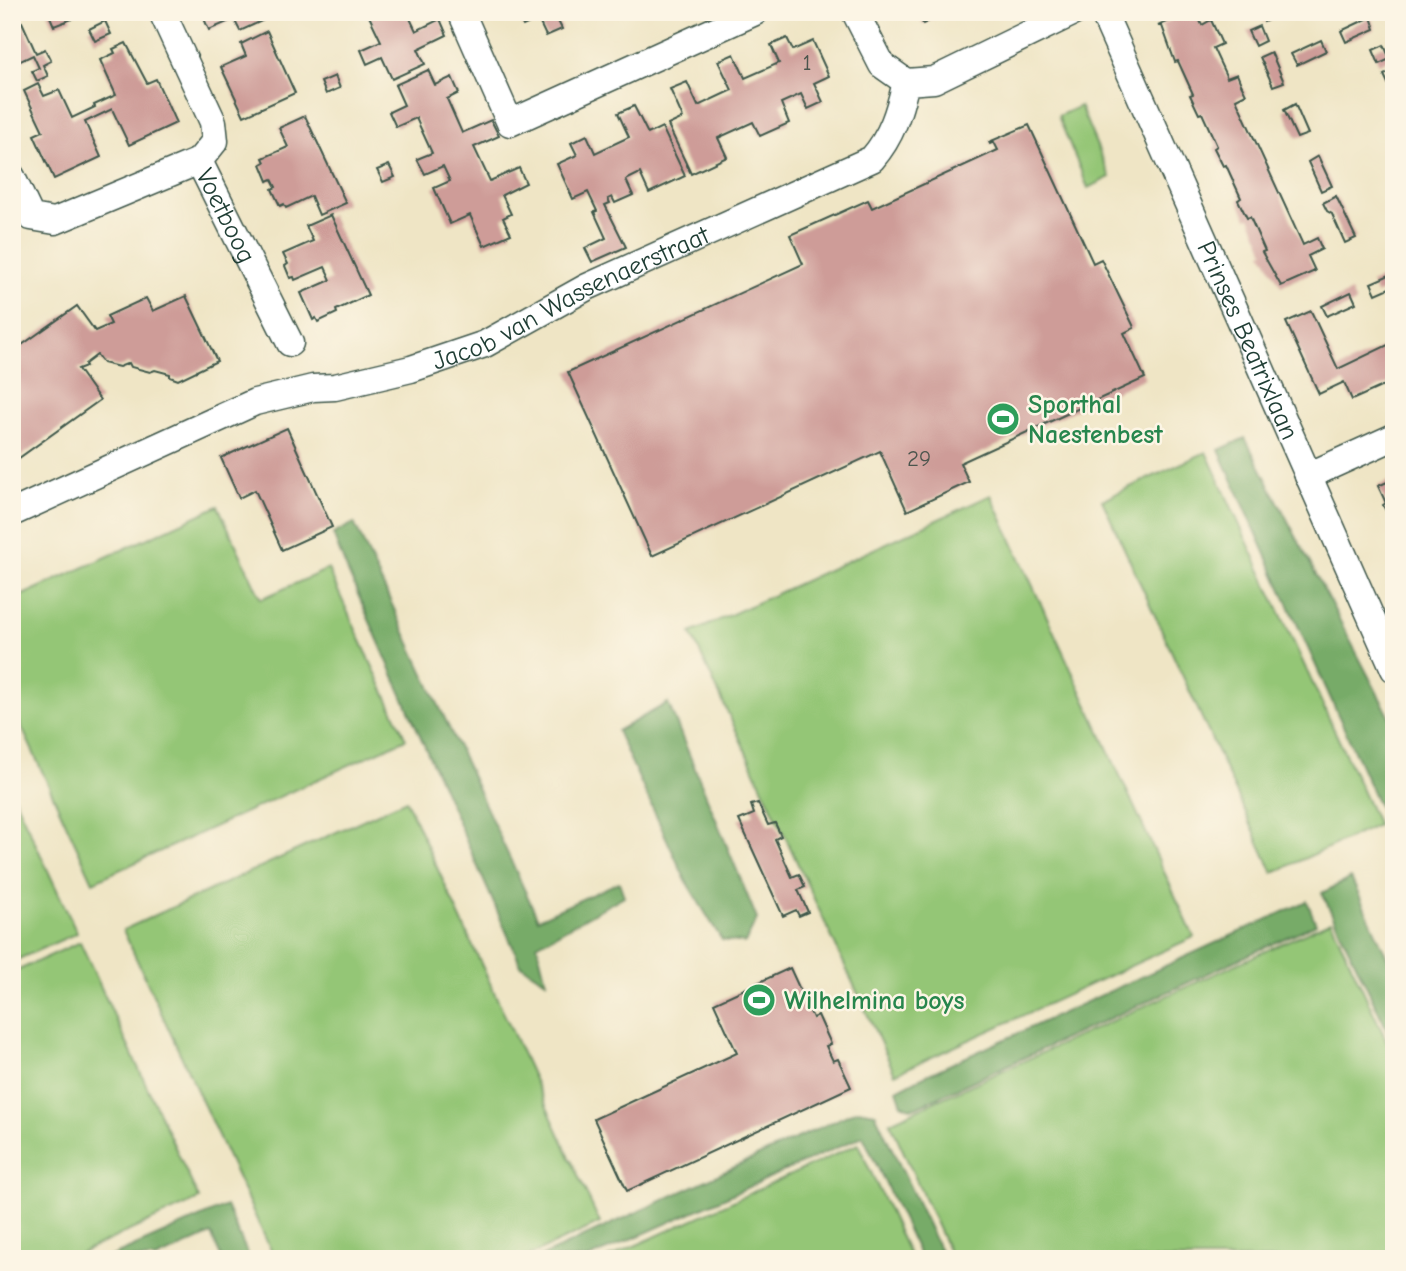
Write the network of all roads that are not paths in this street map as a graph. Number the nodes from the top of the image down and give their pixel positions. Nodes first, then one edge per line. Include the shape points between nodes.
1 (162, 12) edge
2 (461, 12) edge
3 (755, 12) edge
4 (855, 12) edge
5 (1074, 12) edge
6 (1103, 12) edge
7 (906, 82) junction
8 (200, 160) junction
9 (12, 177) edge
10 (290, 343) dead end
11 (1394, 437) edge
12 (1308, 476) junction
13 (12, 513) edge
14 (1394, 669) edge

1 - 8 street, Voetboog via 213,122 215,141
2 - 3 street via 510,123
4 - 7 street via 881,65
5 - 7 street via 934,80
6 - 12 street, Prinses Beatrixlaan
7 - 13 street, Jacob van Wassenaerstraat via 898,117 872,159 587,287 485,344 411,369 255,402
8 - 9 street via 55,220 31,216
8 - 10 street, Voetboog
11 - 12 street
12 - 14 street, Prinses Beatrixlaan

